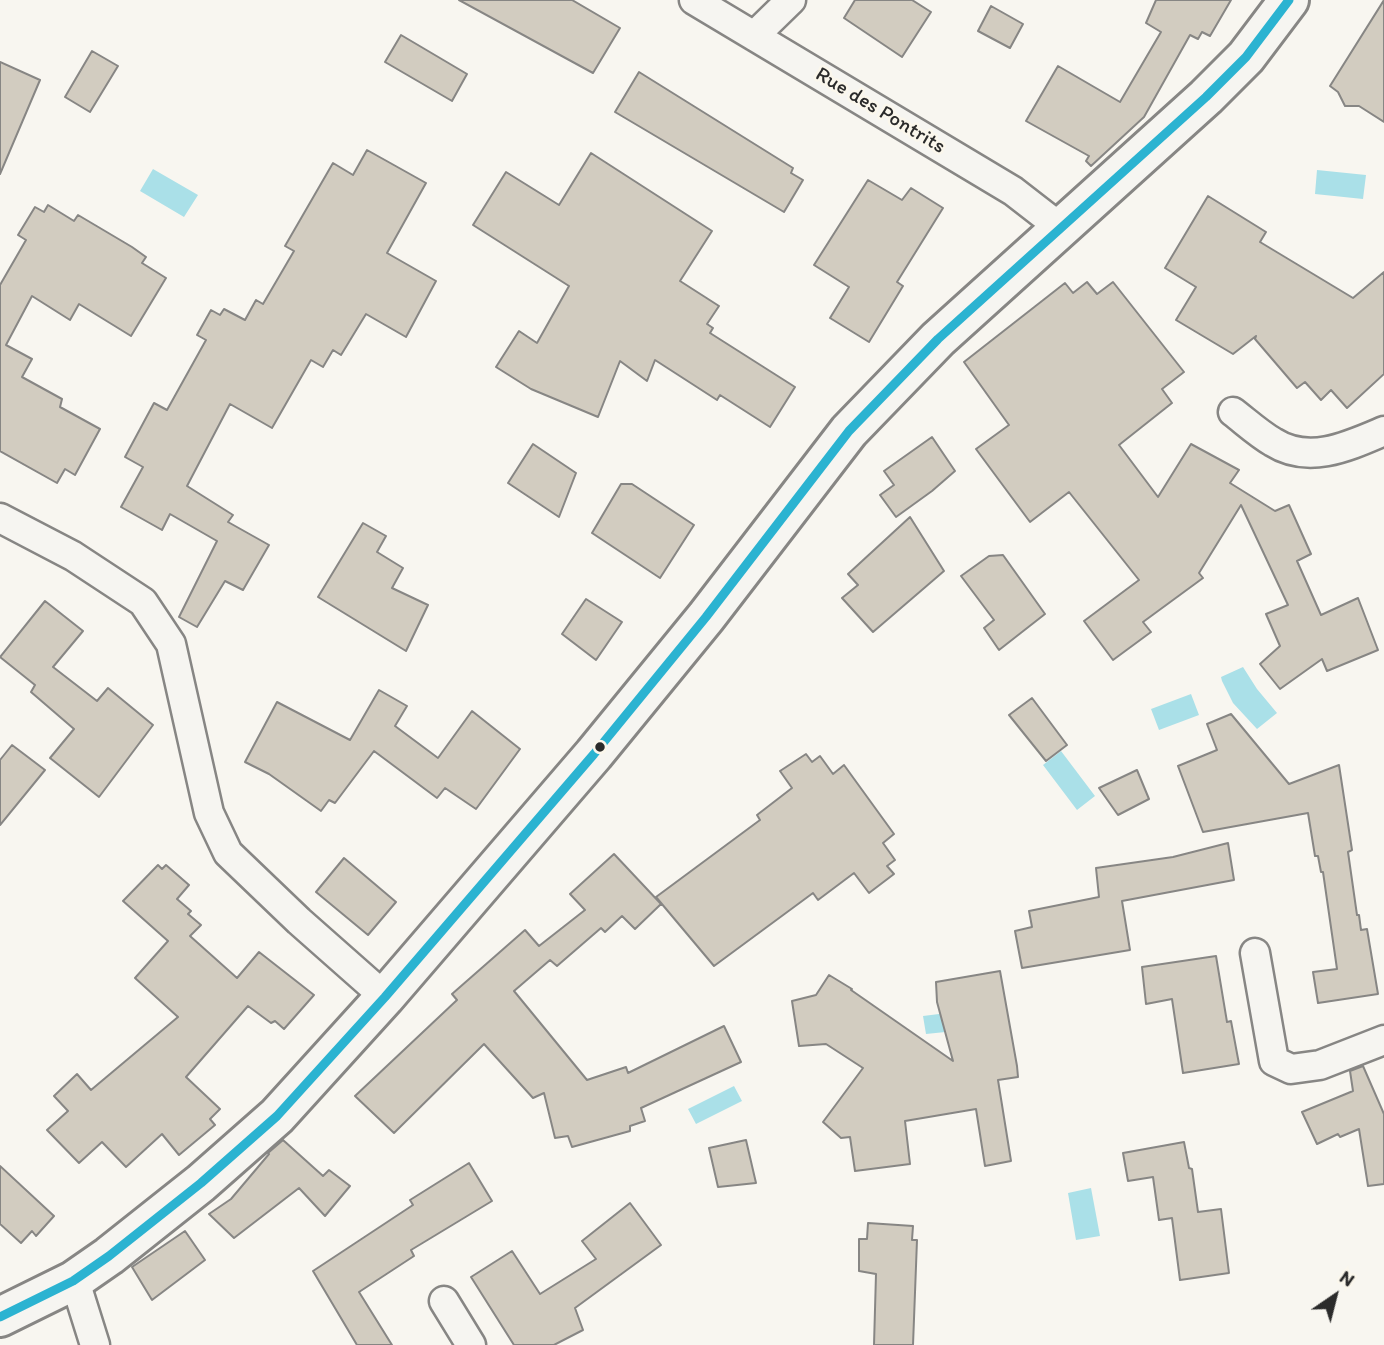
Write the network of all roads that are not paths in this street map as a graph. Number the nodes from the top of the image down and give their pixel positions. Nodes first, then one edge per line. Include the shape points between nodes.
1 (694, 0) edge
2 (791, 0) edge
3 (1289, 0) edge
4 (754, 36) junction
5 (1062, 229) junction
6 (1233, 412) dead end
7 (1384, 431) edge
8 (0, 518) edge
9 (1255, 953) dead end
10 (385, 997) junction
11 (1384, 1040) edge
12 (73, 1281) junction
13 (444, 1301) dead end
14 (0, 1317) edge
15 (95, 1345) edge
16 (471, 1345) edge

1 - 4 street, Rue des Pontrits
2 - 4 street
3 - 5 main road via 1245,57 1206,97
4 - 5 street, Rue des Pontrits via 1013,191
5 - 10 main road via 938,339 849,431 695,631
6 - 7 street via 1275,444 1308,454 1324,453
8 - 10 street via 73,556 143,602 171,644 209,813 228,853
9 - 11 street via 1275,1061 1291,1069 1320,1065
10 - 12 main road via 277,1116 181,1199
12 - 14 main road
12 - 15 street
13 - 16 street

